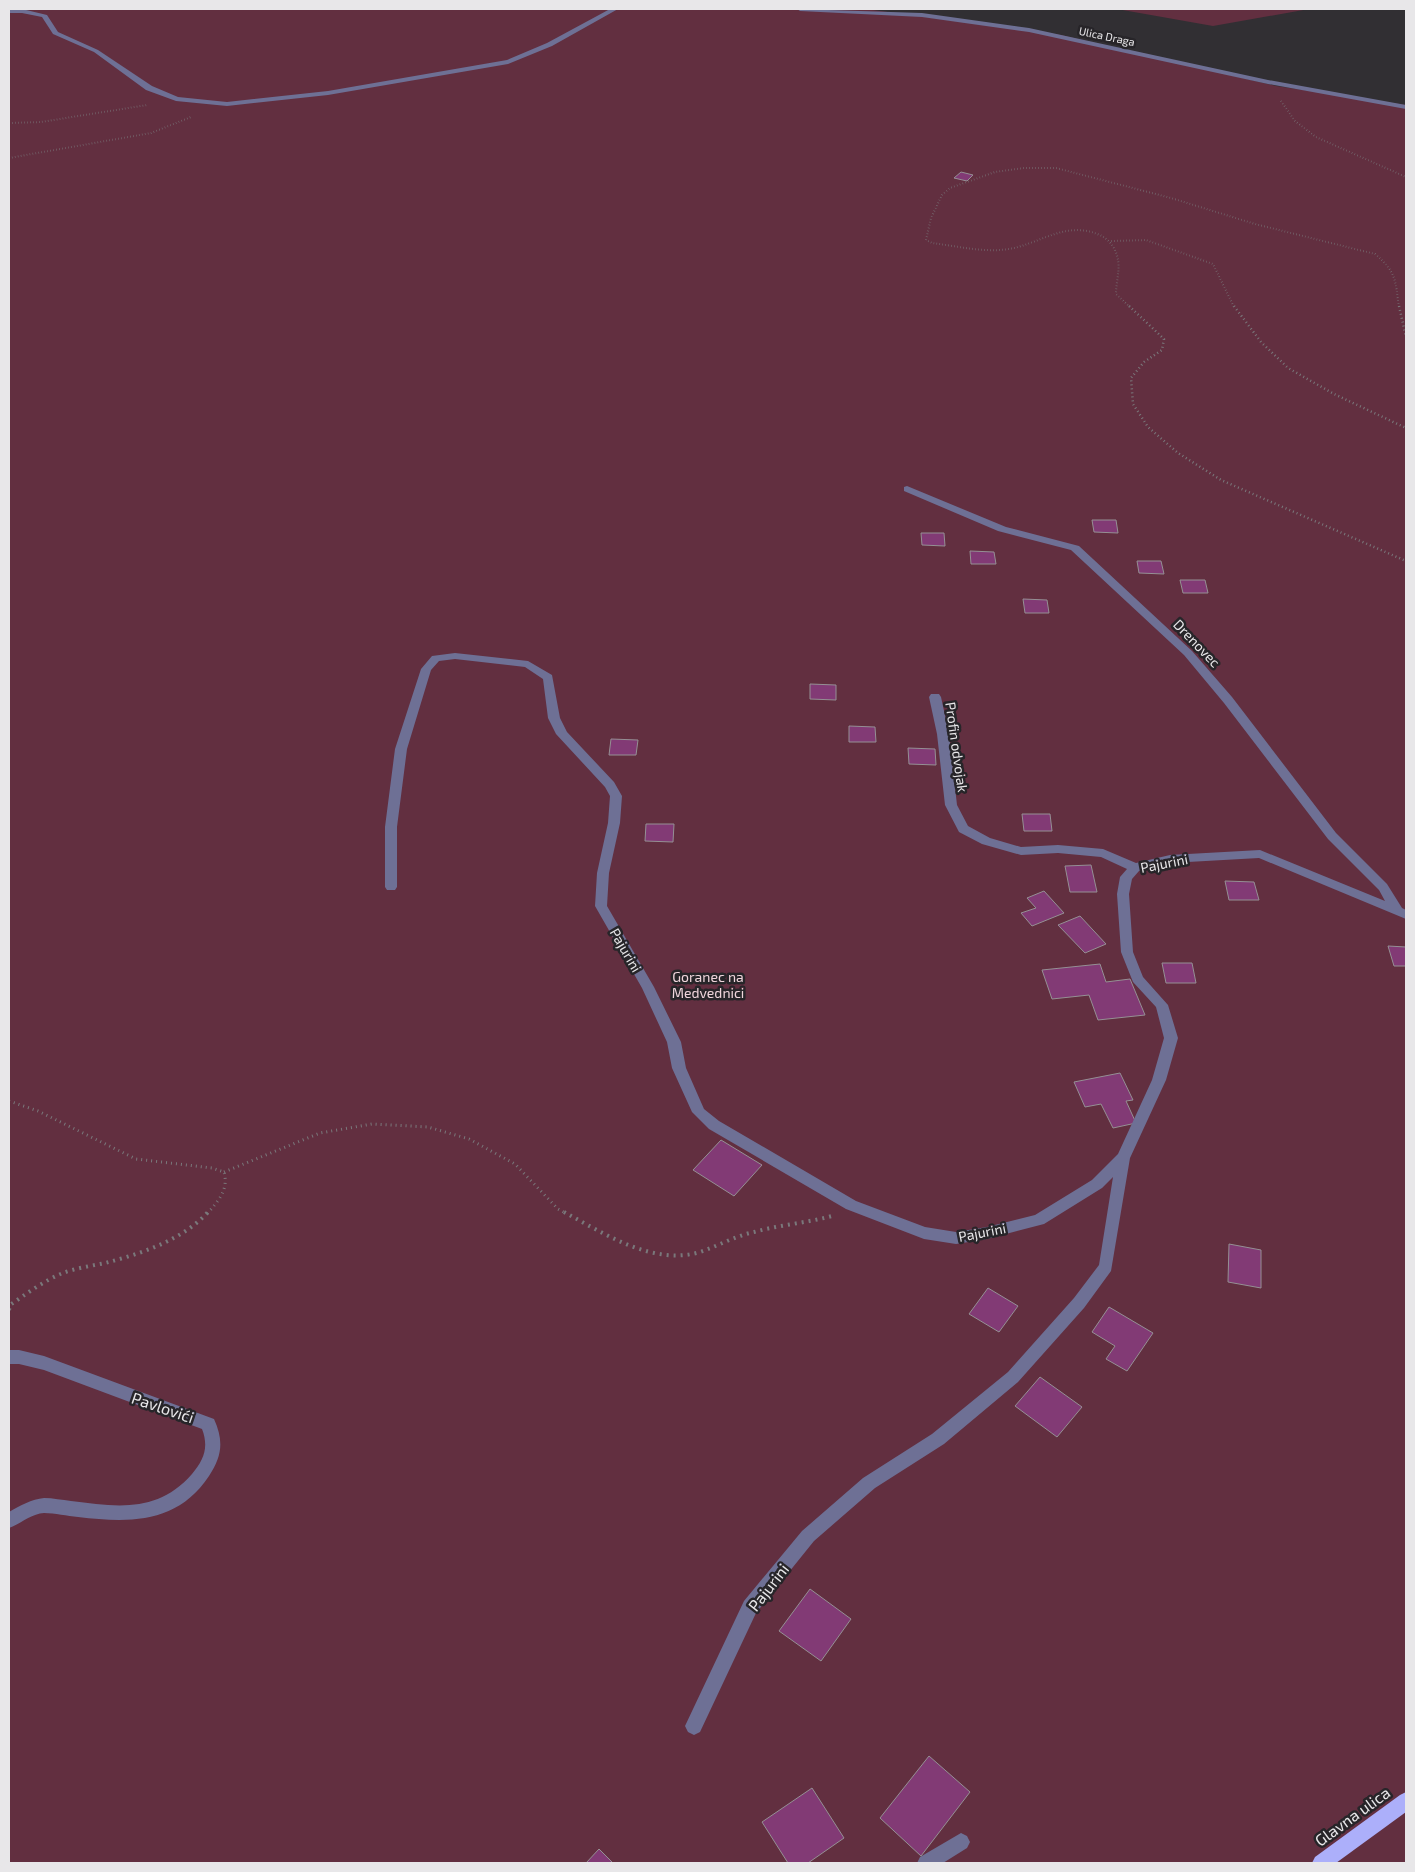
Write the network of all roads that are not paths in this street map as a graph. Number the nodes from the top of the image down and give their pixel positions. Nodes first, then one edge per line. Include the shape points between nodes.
1 (615, 9) edge
2 (800, 9) edge
3 (9, 11) edge
4 (1406, 107) edge
5 (907, 489) dead end
6 (935, 697) dead end
7 (1135, 868) junction
8 (391, 887) dead end
9 (1401, 912) edge
10 (1123, 1158) junction
11 (9, 1357) edge
12 (9, 1520) edge
13 (694, 1726) dead end
14 (1406, 1801) edge
15 (961, 1842) dead end
16 (926, 1863) edge
17 (1320, 1863) edge

1 - 3 street via 530,56 508,62 328,93 227,104 176,98 149,88 96,51 55,33 45,16
2 - 4 street, Ulica Draga via 922,15 1029,30 1268,82
5 - 9 street, Drenovec via 1002,530 1075,548 1188,653 1332,836 1383,887
6 - 7 street, Profin odvojak via 943,734 951,806 963,829 986,841 1021,851 1058,849 1103,853
7 - 9 street, Pajurini via 1170,859 1260,854
7 - 10 street, Pajurini via 1126,877 1123,894 1127,952 1138,979 1162,1005 1171,1038 1159,1080
8 - 10 street, Pajurini via 391,827 401,749 426,669 436,658 455,656 528,664 548,677 554,718 562,734 610,785 616,796 614,823 602,873 601,906 648,987 674,1042 679,1068 699,1112 714,1125 859,1208 924,1234 956,1238 1039,1220 1097,1184
10 - 13 street, Pajurini via 1106,1267 1013,1377 938,1439 869,1483 808,1536 750,1607
11 - 12 street, Pavlovići via 32,1359 107,1389 179,1411 208,1424 214,1440 213,1457 194,1485 178,1500 163,1507 125,1514 41,1506
14 - 17 main road, Glavna ulica
15 - 16 street

